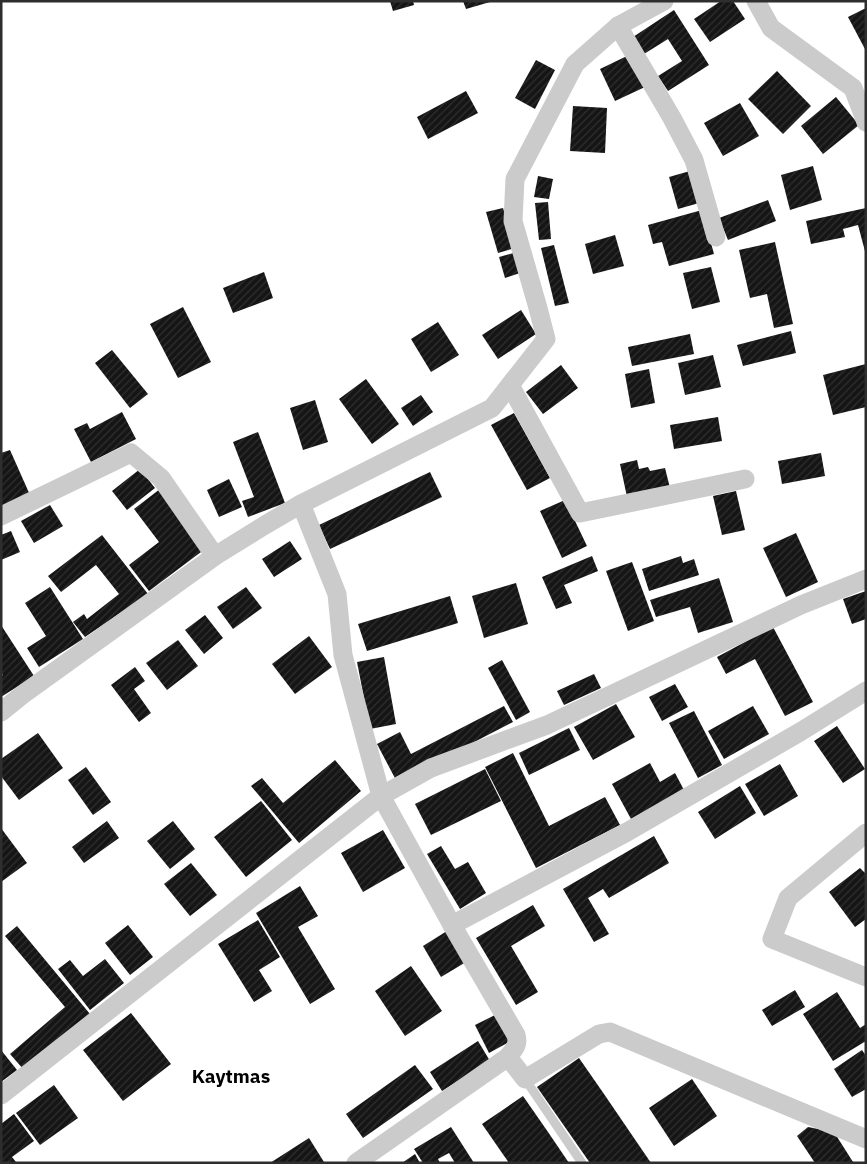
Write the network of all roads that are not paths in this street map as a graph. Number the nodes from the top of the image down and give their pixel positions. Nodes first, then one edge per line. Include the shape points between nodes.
1 (664, 1) edge
2 (756, 1) edge
3 (618, 26) junction
4 (859, 85) edge
5 (866, 122) edge
6 (716, 237) dead end
7 (510, 385) junction
8 (745, 479) dead end
9 (301, 504) junction
10 (1, 516) edge
11 (216, 556) junction
12 (866, 579) edge
13 (866, 691) edge
14 (1, 712) edge
15 (381, 796) junction
16 (866, 833) edge
17 (452, 926) junction
18 (866, 977) edge
19 (508, 1057) junction
20 (525, 1079) junction
21 (1, 1096) edge
22 (866, 1139) edge
23 (356, 1163) edge
24 (582, 1163) edge

1 - 3 street
2 - 4 street via 772,28
3 - 6 street via 694,160
3 - 7 street via 575,64 515,179 513,222 546,339
4 - 5 street
7 - 8 street via 580,514
7 - 9 street via 492,408
9 - 11 street
9 - 15 street via 337,594 343,655
10 - 11 street via 131,453 161,478
11 - 14 street
12 - 15 street via 801,604 547,726 431,768
13 - 17 street via 627,832
15 - 17 street
15 - 21 street
16 - 18 street via 788,898 772,939
17 - 19 street via 516,1035 517,1046
19 - 20 street
19 - 23 street
20 - 22 street via 599,1034 610,1032
20 - 24 lane

